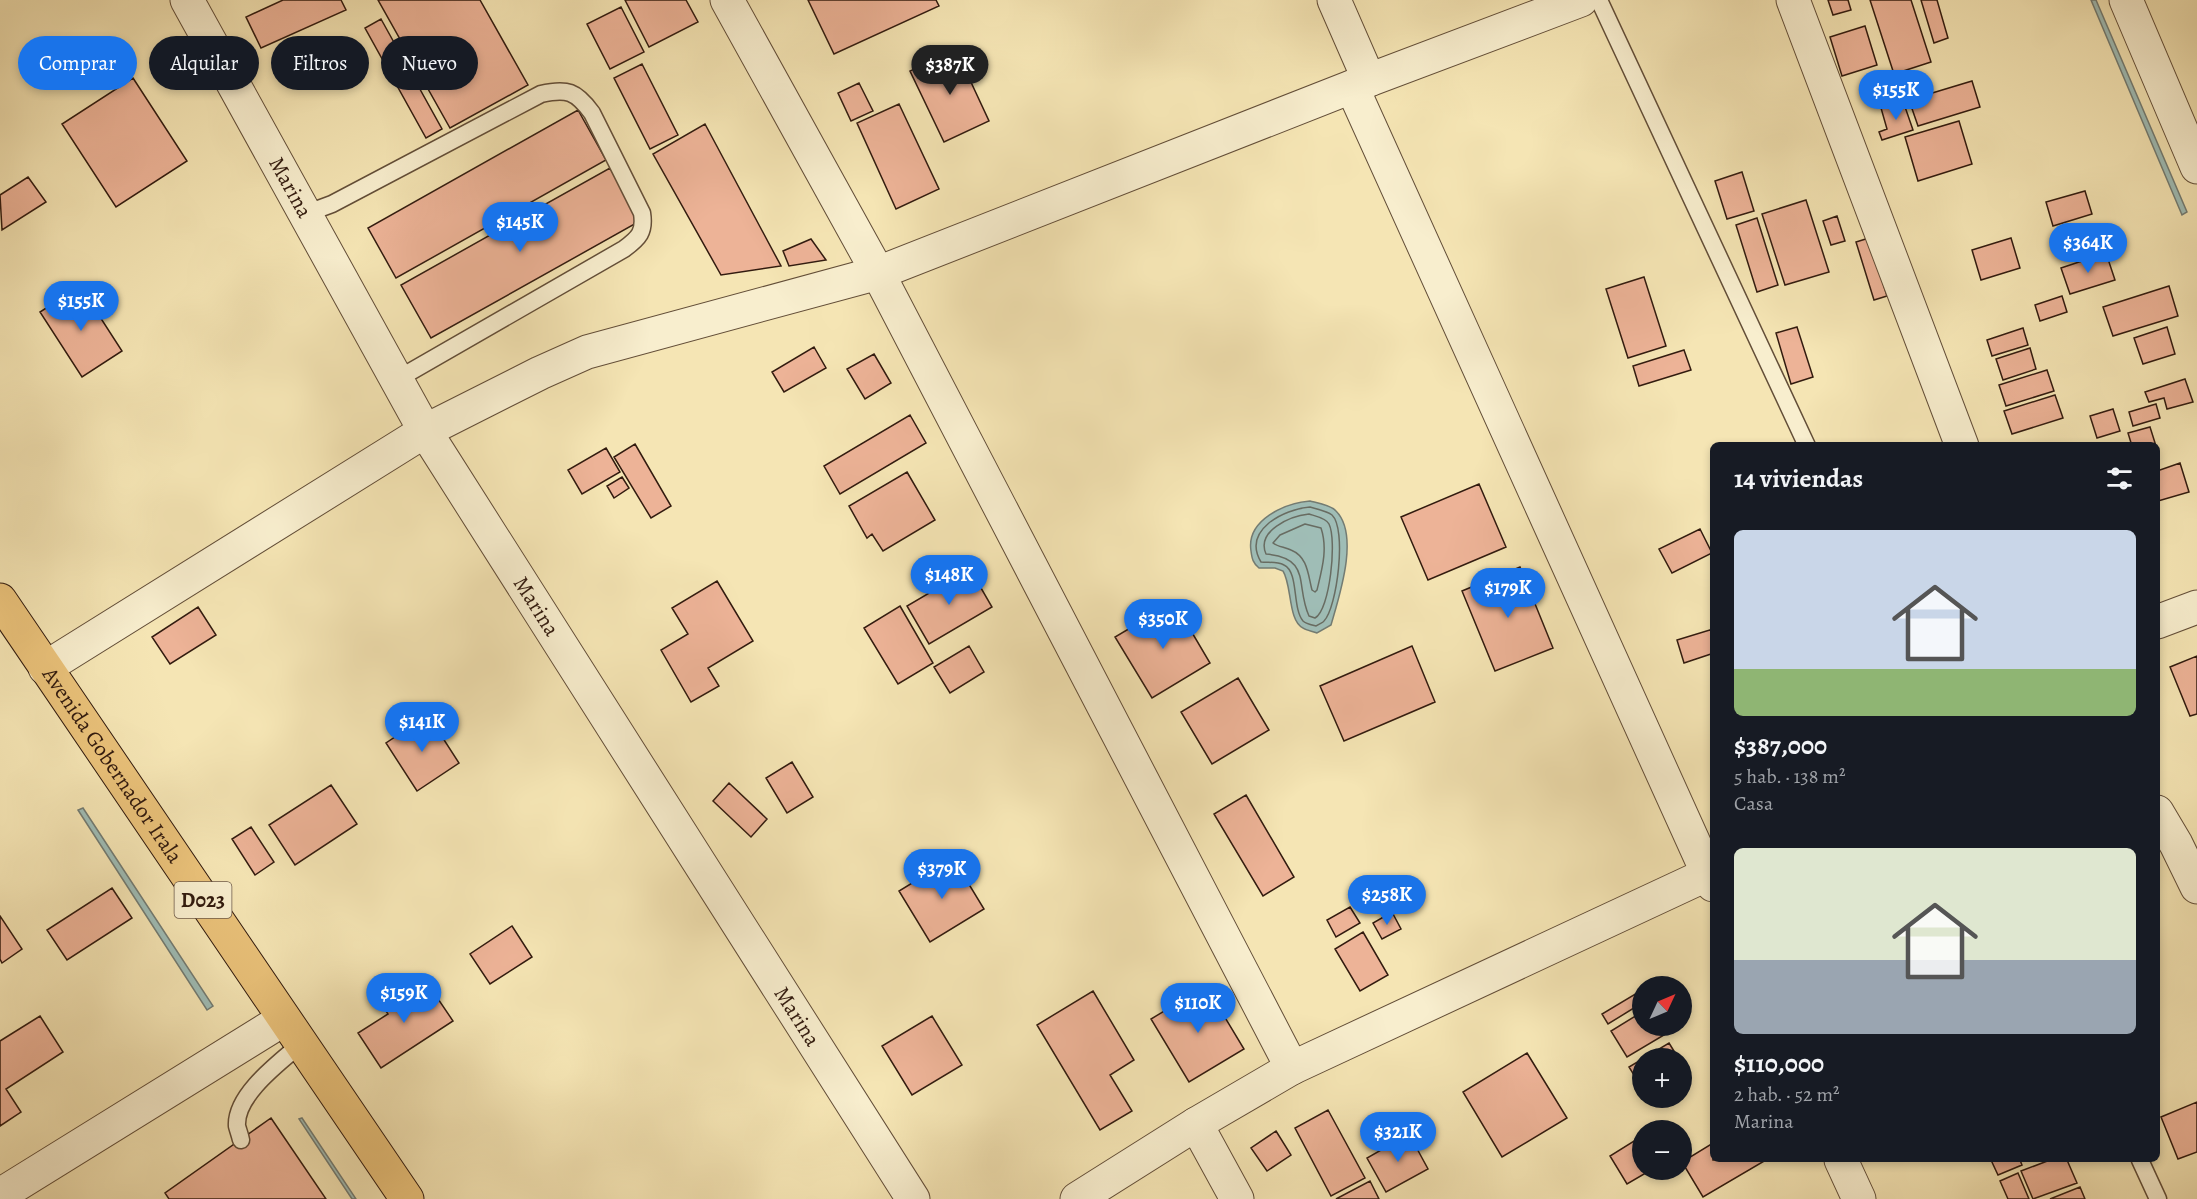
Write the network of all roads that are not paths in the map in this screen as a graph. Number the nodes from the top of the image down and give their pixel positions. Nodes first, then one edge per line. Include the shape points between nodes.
1 (187, 0) edge
2 (727, 0) edge
3 (1334, 0) edge
4 (1581, 0) edge
5 (1599, 0) edge
6 (1793, 0) edge
7 (2126, 0) edge
8 (1360, 84) junction
9 (2197, 167) edge
10 (305, 214) junction
11 (878, 273) junction
12 (396, 380) junction
13 (425, 431) junction
14 (1805, 442) edge
15 (1960, 442) edge
16 (0, 600) edge
17 (2197, 607) edge
18 (2160, 621) edge
19 (45, 668) junction
20 (2160, 817) edge
21 (1710, 879) edge
22 (2197, 887) edge
23 (292, 1032) junction
24 (1292, 1068) junction
25 (1196, 1124) junction
26 (241, 1140) dead end
27 (1842, 1162) edge
28 (2141, 1162) edge
29 (0, 1195) edge
30 (407, 1199) edge
31 (913, 1199) edge
32 (1077, 1199) edge
33 (1237, 1199) edge
34 (1859, 1199) edge
35 (2158, 1199) edge

1 - 10 street, Marina
2 - 11 street
3 - 8 street
4 - 8 street
5 - 14 lane
6 - 15 street
7 - 9 street
8 - 11 street
8 - 21 street
10 - 12 street, Marina
10 - 12 lane via 332,204 541,94 557,90 575,94 592,113 642,213 642,233 624,249
11 - 13 street via 587,352
11 - 24 street
12 - 13 street, Marina
13 - 19 street
13 - 31 street, Marina
16 - 19 main road, Avenida Gobernador Irala / D023
17 - 18 street
19 - 23 main road, Avenida Gobernador Irala / D023
20 - 22 street
21 - 24 street
23 - 26 lane via 239,1112
23 - 29 street
23 - 30 main road, Avenida Gobernador Irala / D023
24 - 25 street
25 - 32 street
25 - 33 street
27 - 34 street
28 - 35 lane

